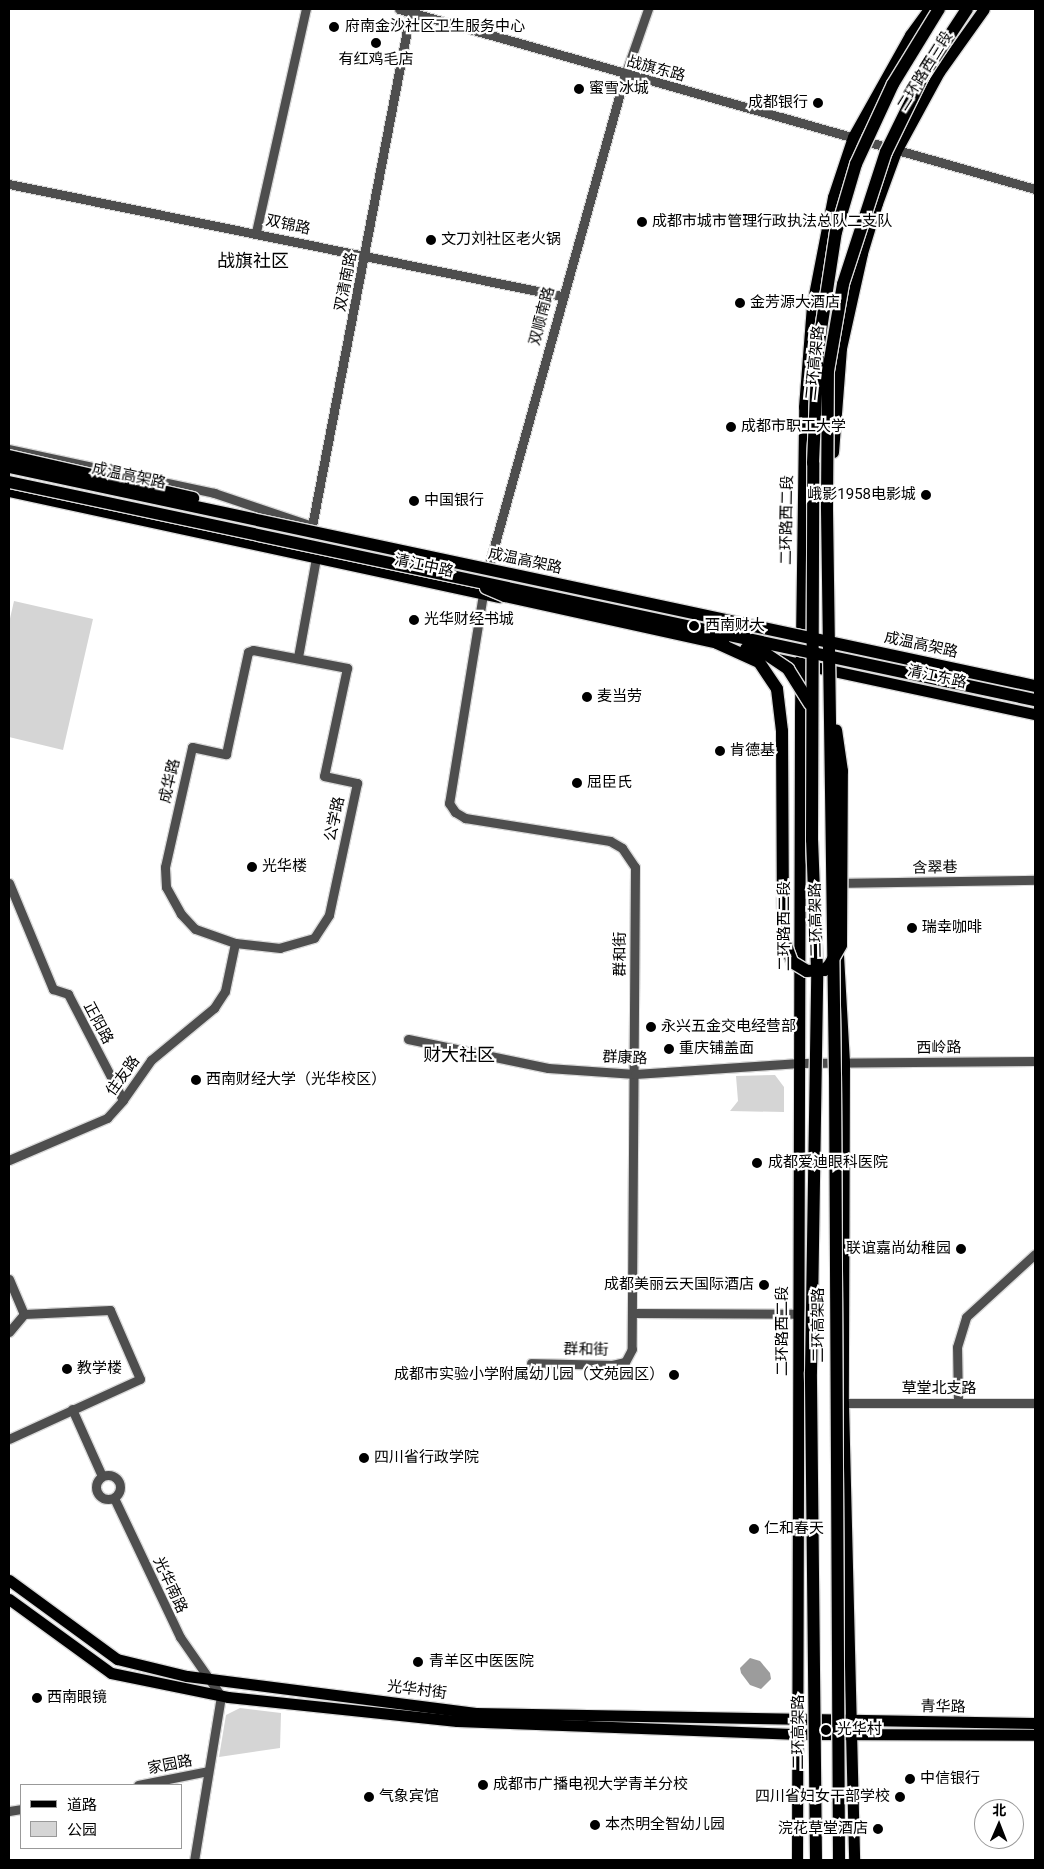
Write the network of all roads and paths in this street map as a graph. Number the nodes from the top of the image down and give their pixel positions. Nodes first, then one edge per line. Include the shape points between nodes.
1 (306, 9) edge
2 (399, 9) edge
3 (648, 9) edge
4 (929, 9) edge
5 (939, 9) edge
6 (967, 9) edge
7 (984, 9) edge
8 (411, 10) edge
9 (625, 75) junction
10 (853, 136) junction
11 (896, 151) junction
12 (9, 184) edge
13 (1035, 189) edge
14 (256, 232) junction
15 (365, 254) junction
16 (562, 296) junction
17 (9, 449) edge
18 (9, 456) edge
19 (9, 462) edge
20 (9, 467) edge
21 (9, 482) edge
22 (9, 491) edge
23 (275, 522) junction
24 (312, 526) junction
25 (316, 558) junction
26 (489, 566) junction
27 (460, 577) junction
28 (483, 594) junction
29 (800, 634) junction
30 (832, 639) junction
31 (718, 643) junction
32 (298, 657) junction
33 (800, 664) junction
34 (830, 671) junction
35 (1035, 680) edge
36 (1035, 686) edge
37 (1035, 700) edge
38 (812, 710) junction
39 (1035, 714) edge
40 (1035, 880) edge
41 (9, 883) edge
42 (835, 883) junction
43 (235, 943) junction
44 (408, 1039) dead end
45 (1035, 1061) edge
46 (800, 1063) junction
47 (844, 1063) junction
48 (635, 1074) junction
49 (123, 1100) junction
50 (9, 1160) edge
51 (1035, 1254) edge
52 (9, 1280) edge
53 (632, 1313) junction
54 (24, 1314) junction
55 (798, 1314) junction
56 (9, 1332) edge
57 (530, 1363) dead end
58 (958, 1402) junction
59 (1035, 1402) edge
60 (843, 1403) junction
61 (72, 1409) junction
62 (9, 1438) edge
63 (102, 1476) junction
64 (114, 1498) junction
65 (9, 1580) edge
66 (9, 1600) edge
67 (209, 1678) junction
68 (221, 1696) junction
69 (799, 1720) junction
70 (850, 1721) junction
71 (1035, 1724) edge
72 (799, 1734) junction
73 (850, 1735) junction
74 (1035, 1735) edge
75 (208, 1771) junction
76 (143, 1784) edge
77 (194, 1860) edge
78 (797, 1860) edge
79 (816, 1860) edge
80 (839, 1860) edge
81 (854, 1860) edge

1 - 14 street
2 - 8 street, 战旗东路
3 - 9 street, 双顺南路
4 - 10 main road, 二环路西三段 via 905,43
5 - 38 highway, 二环高架路, bridge via 893,84 868,134 845,200 828,267 818,349 815,425
6 - 34 highway, 二环高架路, bridge via 923,76 886,152 837,312 827,406
7 - 11 main road, 二环路西三段 via 939,72
8 - 9 street, 战旗东路
8 - 15 street, 双清南路
9 - 10 street, 战旗东路
9 - 16 street, 双顺南路
10 - 11 street, 战旗东路
10 - 29 main road, 二环路西二段 via 833,197 812,305 804,407
11 - 13 street, 战旗东路
11 - 30 main road via 862,252 841,348 833,452
12 - 14 street, 双锦路
14 - 15 street, 双锦路
15 - 16 street, 双锦路
15 - 24 street, 双清南路
16 - 26 street, 双顺南路
17 - 24 street, 清江中路 via 214,493
18 - 23 highway, bridge via 156,488
19 - 24 main road, 清江中路
20 - 23 highway, 成温高架路, bridge
21 - 27 highway, 成温高架路, bridge
22 - 25 main road, 清江中路
23 - 36 highway, 成温高架路, bridge
24 - 25 street, 双清南路
24 - 26 main road, 清江中路
25 - 28 main road, 清江中路
25 - 32 street, 双清南路
26 - 29 main road, 清江中路
27 - 31 highway, bridge via 505,596
27 - 37 highway, 成温高架路, bridge
28 - 33 main road, 清江中路
28 - 48 street, 群和街 via 449,803 454,812 464,818 610,842 629,856 634,867
29 - 30 main road, 清江中路
29 - 33 main road, 二环路西二段
30 - 34 main road
30 - 35 main road, 清江东路
31 - 34 highway, bridge via 759,662 777,690 782,731 783,937 792,962 807,971 824,970 841,945 842,771
31 - 38 highway, bridge via 766,654 780,662 796,677
32 - 43 street, 成华路 via 248,652 226,754 192,747 165,867 166,887 190,924 195,929
32 - 43 street, 公学路 via 347,668 324,776 357,783 329,915 314,938 280,948
33 - 34 main road, 清江中路
33 - 46 main road, 二环路西二段
34 - 39 main road, 清江东路
34 - 42 main road
34 - 80 highway, 二环高架路, bridge
38 - 79 highway, 二环高架路, bridge via 812,840 817,969 811,1362
40 - 42 street, 含翠巷
41 - 49 street, 正阳路 via 53,989 68,994
42 - 47 main road
43 - 49 street, 住友路 via 225,991 214,1008 151,1060
44 - 48 street, 群康路 via 548,1068
45 - 47 street, 西岭路
46 - 47 street, 群康路
46 - 48 street, 群康路
46 - 55 main road, 二环路西二段
47 - 60 main road
48 - 53 street, 群和街
49 - 50 street, 住友路 via 107,1118
51 - 58 street via 966,1318 957,1347
52 - 54 street
53 - 55 street
53 - 57 street, 群和街 via 632,1349 625,1362 612,1365
54 - 56 street
54 - 61 street via 110,1310 140,1379
55 - 69 main road, 二环路西二段
58 - 59 street, 草堂北支路
58 - 60 street, 草堂北支路
60 - 70 main road
61 - 62 street
61 - 63 street
63 - 64 street via 96,1491 106,1499
63 - 64 street via 110,1475 119,1482 121,1489
64 - 67 street, 光华南路 via 180,1637
65 - 67 main road, 光华村街 via 117,1659
66 - 68 main road, 光华村街 via 111,1673
67 - 68 street, 光华南路
67 - 69 main road, 光华村街 via 476,1713
68 - 72 main road, 光华村街 via 457,1721
68 - 75 street
69 - 70 main road, 光华村街
69 - 72 main road, 二环路西二段
70 - 71 main road, 青华路
70 - 73 main road
72 - 73 main road, 光华村街
72 - 78 main road, 二环路西二段
73 - 74 main road, 青华路
73 - 81 main road
75 - 76 street, 家园路
75 - 77 street

